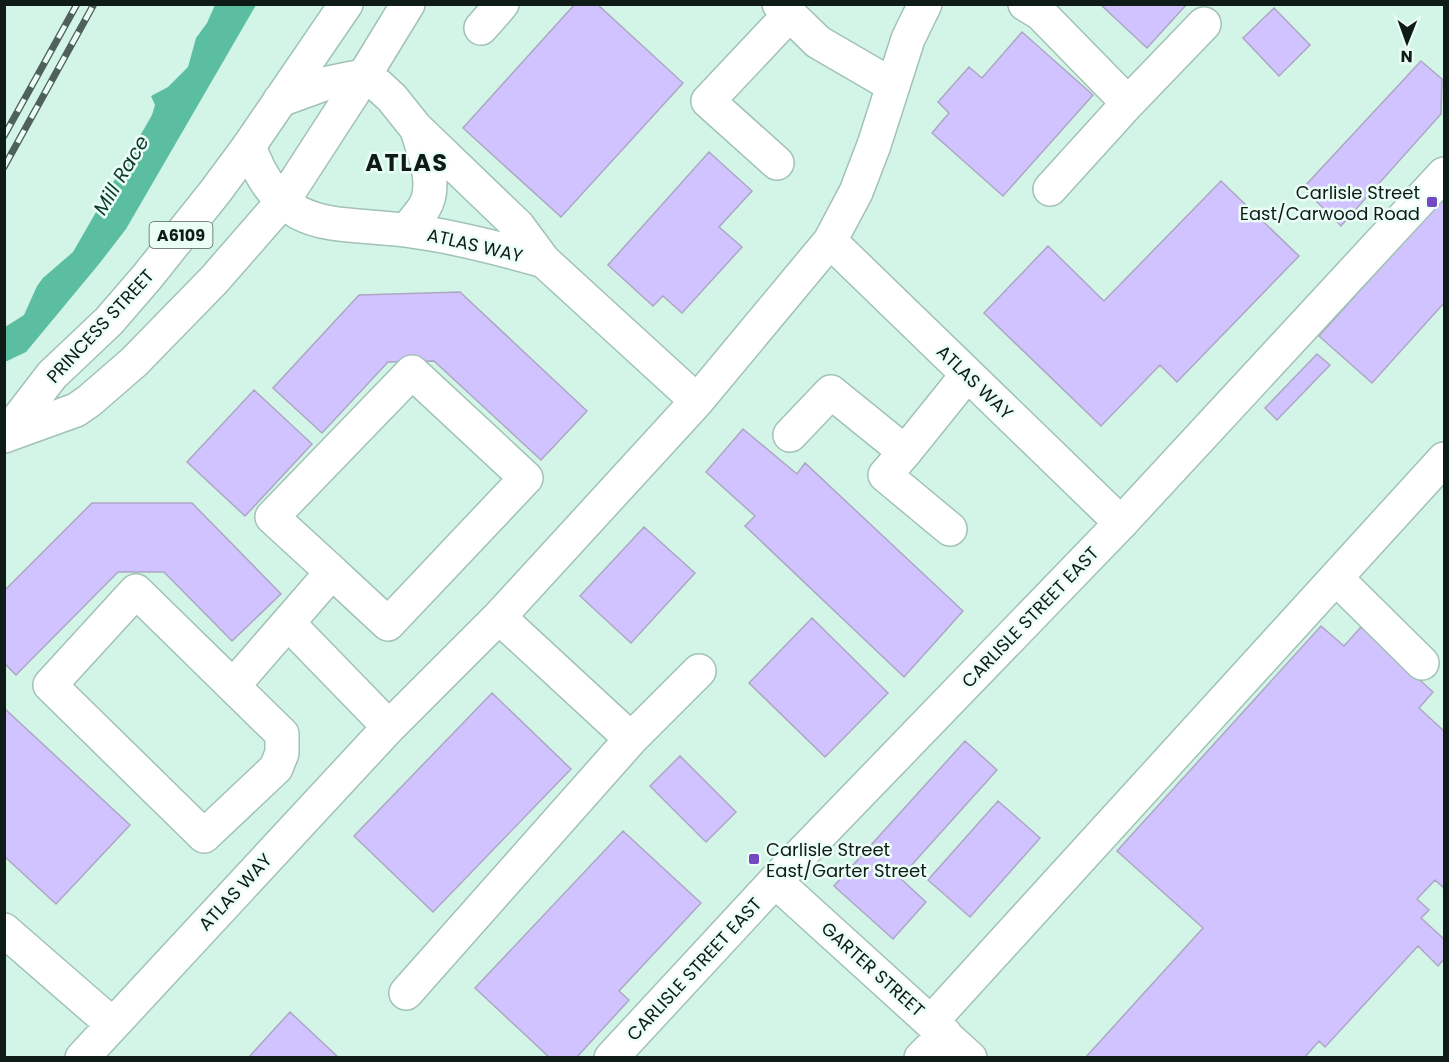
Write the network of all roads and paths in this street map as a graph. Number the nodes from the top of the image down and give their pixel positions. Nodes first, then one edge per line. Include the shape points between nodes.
1 (346, 4) edge
2 (408, 4) edge
3 (925, 4) edge
4 (1025, 4) edge
5 (784, 10) edge
6 (1204, 24) dead end
7 (364, 76) junction
8 (892, 85) junction
9 (280, 100) junction
10 (1128, 103) junction
11 (417, 128) junction
12 (249, 146) junction
13 (777, 163) dead end
14 (1444, 174) edge
15 (1050, 189) dead end
16 (282, 201) junction
17 (406, 230) junction
18 (830, 241) junction
19 (544, 261) junction
20 (967, 375) junction
21 (697, 401) junction
22 (790, 435) dead end
23 (5, 436) edge
24 (905, 452) junction
25 (1444, 459) edge
26 (1121, 523) junction
27 (950, 529) dead end
28 (332, 572) junction
29 (1336, 578) junction
30 (499, 616) junction
31 (288, 623) junction
32 (1422, 663) dead end
33 (699, 671) dead end
34 (233, 686) junction
35 (389, 727) junction
36 (631, 739) junction
37 (775, 881) junction
38 (4, 930) edge
39 (406, 993) dead end
40 (112, 1024) junction
41 (938, 1028) junction
42 (82, 1058) edge
43 (611, 1058) edge
44 (921, 1058) edge
45 (970, 1058) edge

1 - 9 street, PRINCESS STREET / A6109
2 - 7 street, A6109
3 - 8 street, ATLAS WAY
4 - 10 street via 1040,13
5 - 8 street via 818,42
5 - 13 street via 708,101
6 - 10 street
7 - 9 street via 334,81
7 - 11 street, ATLAS WAY via 392,98
7 - 16 street, A6109
8 - 18 street, ATLAS WAY via 856,192
9 - 12 street, PRINCESS STREET / A6109
10 - 15 street
11 - 17 street, ATLAS WAY via 427,160 430,189 426,206
11 - 19 street, ATLAS WAY via 518,226
12 - 16 street, ATLAS WAY via 267,184
12 - 23 street, PRINCESS STREET / A6109 via 147,277 96,335 52,375
14 - 26 street, CARLISLE STREET EAST
16 - 17 street, ATLAS WAY via 318,221
16 - 23 street, A6109 via 206,289 107,385 76,410
17 - 19 street, ATLAS WAY via 487,245
18 - 20 street, ATLAS WAY
18 - 21 street, ATLAS WAY
19 - 21 street, ATLAS WAY
20 - 24 street
20 - 26 street, ATLAS WAY
21 - 30 street, ATLAS WAY
22 - 24 street via 831,392
24 - 27 street via 885,475
25 - 29 street
26 - 37 street, CARLISLE STREET EAST
28 - 28 street via 272,517 412,372 526,478 388,624
28 - 31 street
29 - 32 street
29 - 41 street via 1000,947
30 - 35 street, ATLAS WAY
30 - 36 street
31 - 34 street
31 - 35 street
33 - 36 street
34 - 34 street via 282,734 282,753 276,768 204,836 50,685 136,591
35 - 40 street, ATLAS WAY
36 - 39 street
37 - 41 street, GARTER STREET
37 - 43 street, CARLISLE STREET EAST
38 - 40 street
40 - 42 street, ATLAS WAY
41 - 44 street
41 - 45 street, GARTER STREET

